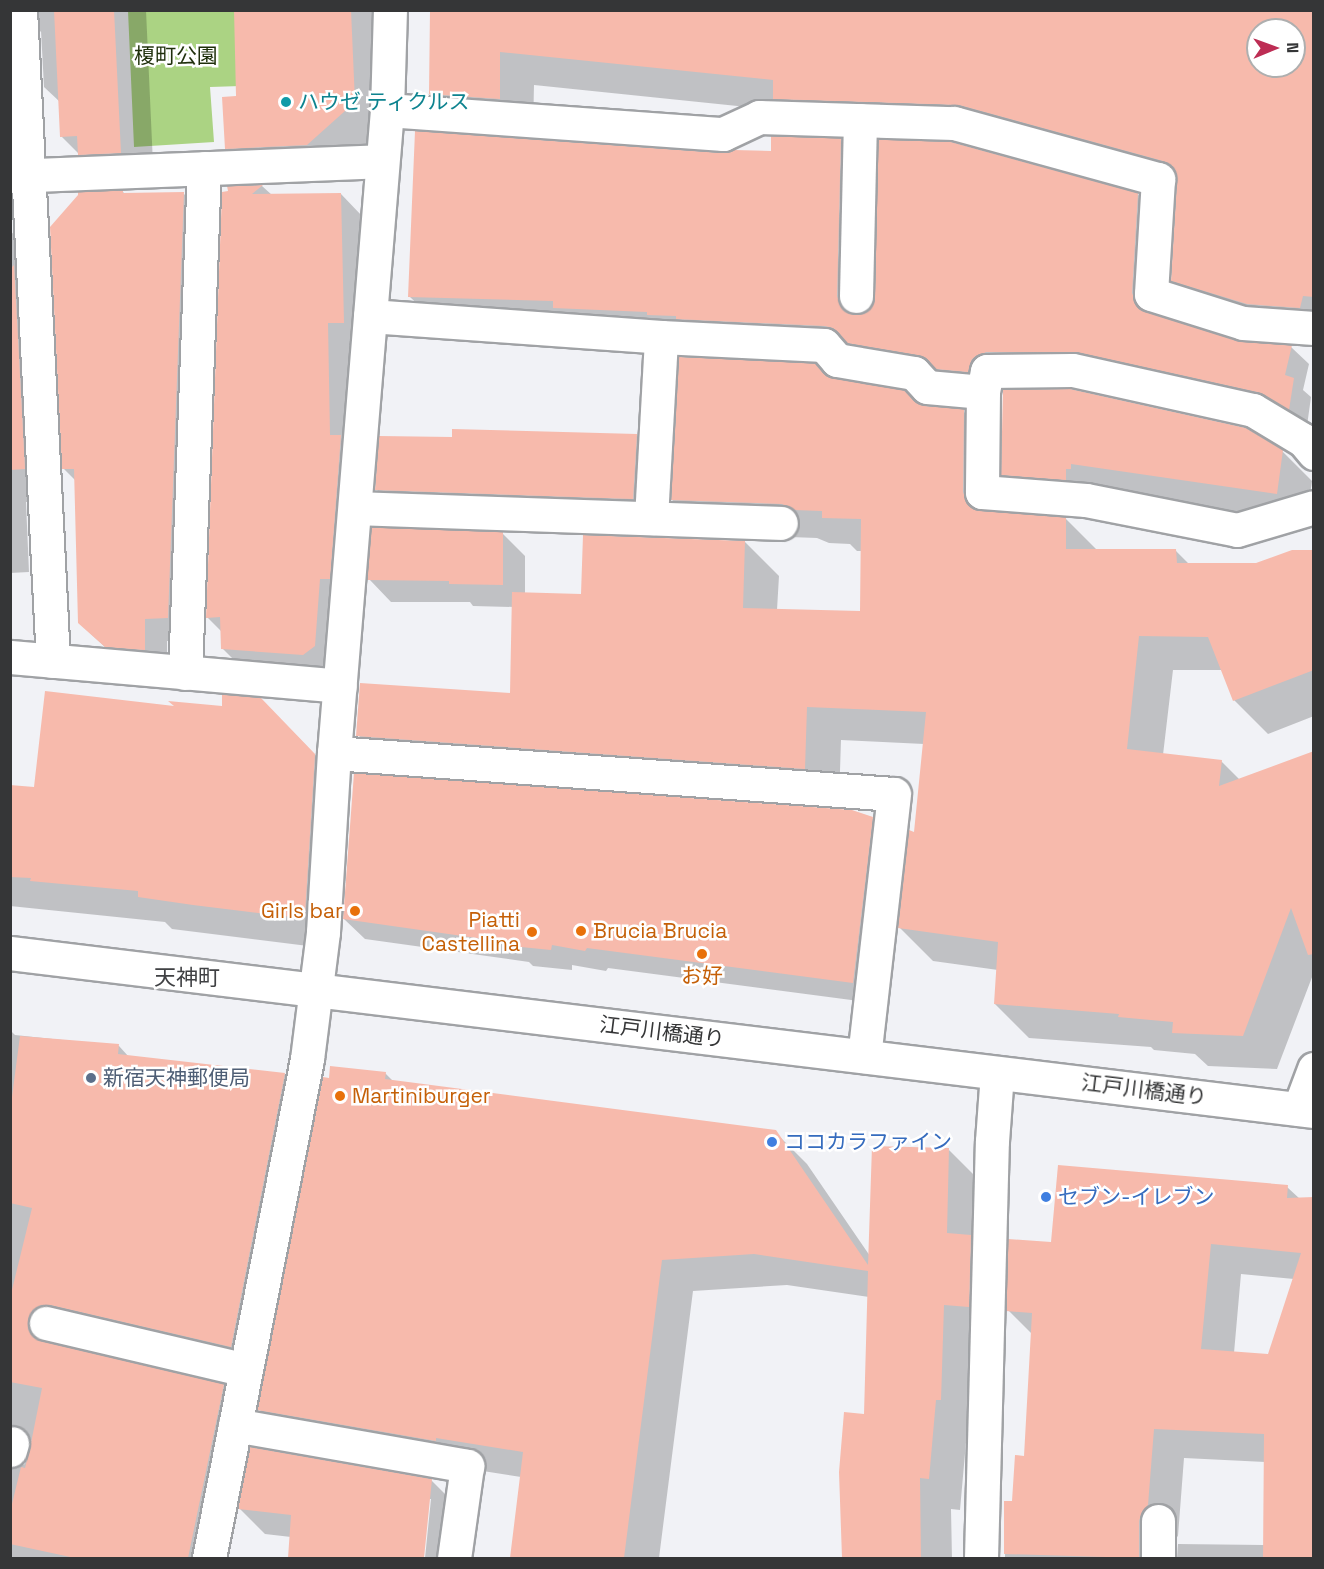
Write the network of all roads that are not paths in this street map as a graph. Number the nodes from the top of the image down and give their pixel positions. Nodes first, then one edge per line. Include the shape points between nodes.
1 (20, 10) edge
2 (390, 10) edge
3 (387, 110) junction
4 (860, 120) junction
5 (382, 162) junction
6 (204, 168) junction
7 (20, 175) edge
8 (856, 296) dead end
9 (370, 316) junction
10 (1314, 328) edge
11 (661, 337) junction
12 (983, 392) junction
13 (1314, 453) edge
14 (1314, 507) edge
15 (356, 508) junction
16 (651, 518) junction
17 (782, 523) dead end
18 (10, 657) edge
19 (53, 661) junction
20 (185, 673) junction
21 (339, 686) junction
22 (334, 753) junction
23 (10, 953) edge
24 (316, 990) junction
25 (864, 1056) junction
26 (1314, 1069) edge
27 (998, 1073) junction
28 (1306, 1110) edge
29 (46, 1323) dead end
30 (246, 1370) junction
31 (235, 1425) junction
32 (1158, 1521) dead end
33 (209, 1558) edge
34 (454, 1558) edge
35 (981, 1558) edge
36 (1158, 1558) edge

1 - 7 street
2 - 3 street
3 - 4 street via 723,134 759,117
3 - 5 street
4 - 8 street
4 - 10 street via 954,123 1158,178 1151,294 1244,323
5 - 6 street
5 - 9 street
6 - 7 street
6 - 20 street
7 - 19 street
9 - 11 street
9 - 15 street
11 - 12 street via 824,345 837,360 914,373 927,387
11 - 16 street
12 - 13 street via 987,371 1072,370 1253,410 1303,440
12 - 14 street via 982,492 1086,500 1237,530
15 - 16 street
15 - 21 street
16 - 17 street
18 - 19 street
19 - 20 street
20 - 21 street
21 - 22 street
22 - 24 street
22 - 25 street via 894,794
23 - 24 street, 江戸川橋通り
24 - 25 street, 江戸川橋通り
24 - 30 street via 307,1059
25 - 27 street, 江戸川橋通り
26 - 28 street
27 - 28 street, 江戸川橋通り
27 - 35 street via 992,1141
29 - 30 street
30 - 31 street
31 - 33 street
31 - 34 street via 467,1466
32 - 36 street

